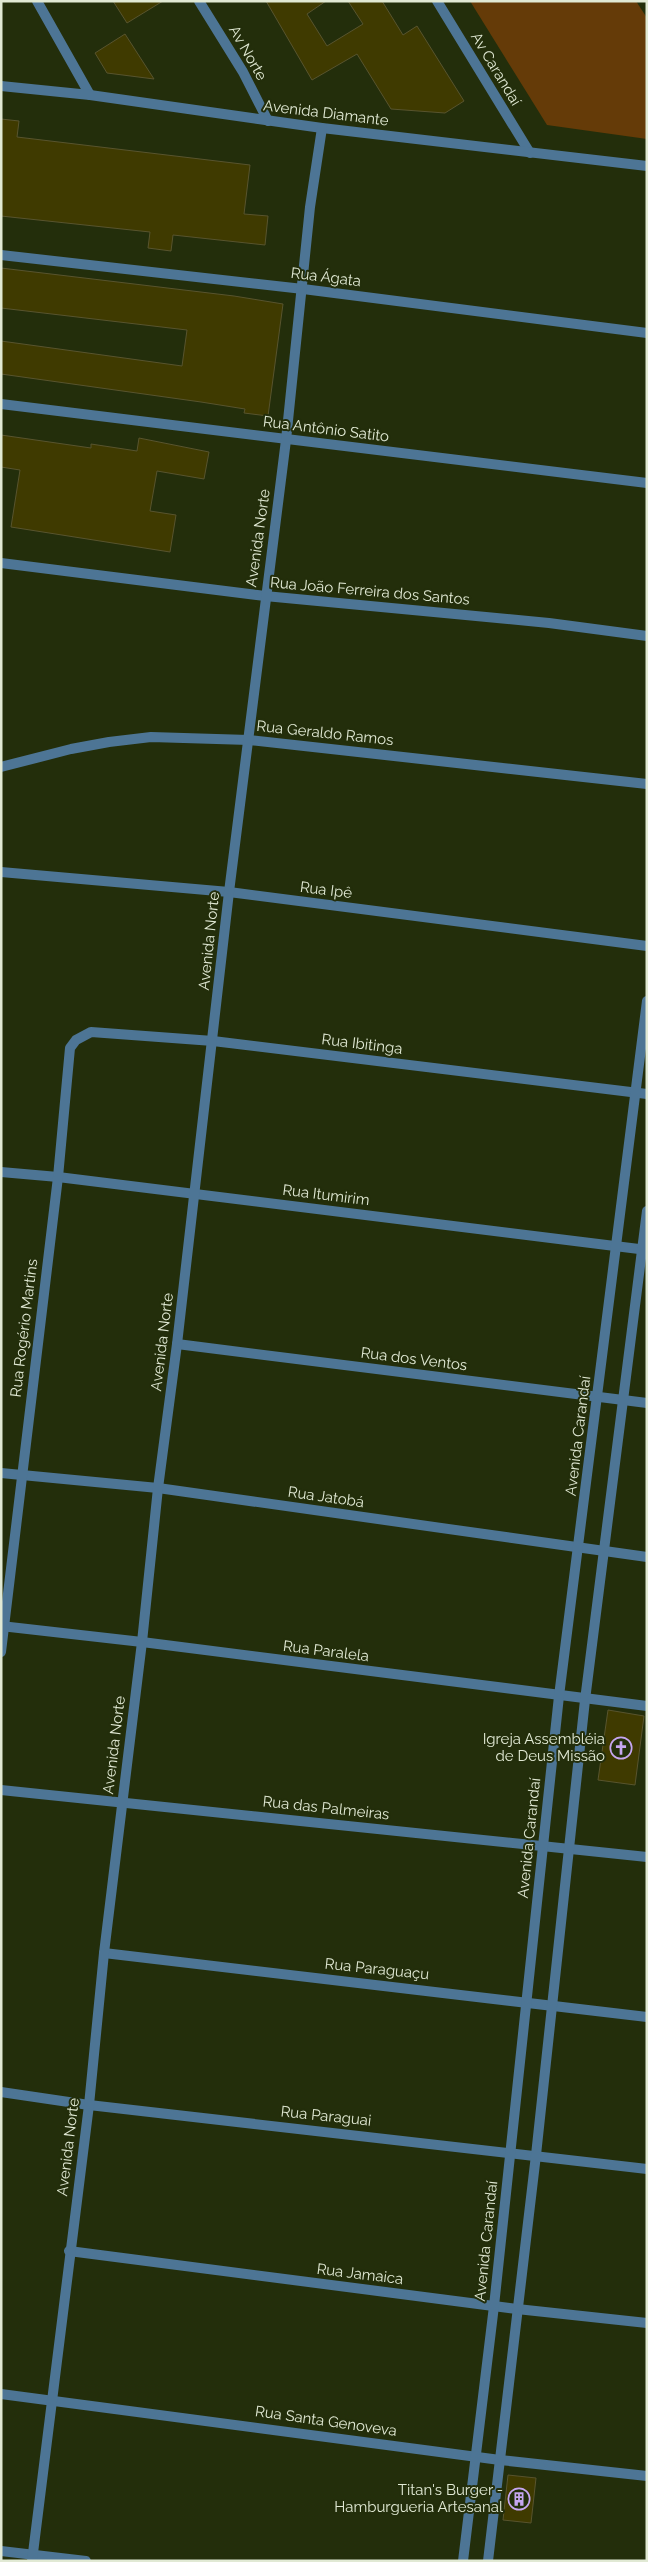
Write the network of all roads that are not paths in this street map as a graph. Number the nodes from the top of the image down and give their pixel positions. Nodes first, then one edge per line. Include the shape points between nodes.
1 (37, 1) edge
2 (199, 1) edge
3 (437, 1) edge
4 (1, 86) edge
5 (90, 95) junction
6 (268, 121) junction
7 (322, 128) junction
8 (530, 153) junction
9 (647, 166) edge
10 (1, 255) edge
11 (303, 289) junction
12 (647, 332) edge
13 (1, 404) edge
14 (286, 440) junction
15 (647, 483) edge
16 (1, 563) edge
17 (266, 596) junction
18 (647, 636) edge
19 (249, 740) junction
20 (1, 768) edge
21 (647, 784) edge
22 (1, 872) edge
23 (229, 892) junction
24 (647, 946) edge
25 (647, 1001) edge
26 (76, 1040) joint
27 (213, 1041) junction
28 (635, 1092) junction
29 (647, 1094) edge
30 (1, 1172) edge
31 (58, 1177) junction
32 (195, 1194) junction
33 (647, 1211) edge
34 (615, 1246) junction
35 (645, 1250) edge
36 (177, 1344) junction
37 (598, 1397) junction
38 (624, 1400) junction
39 (647, 1403) edge
40 (1, 1473) edge
41 (21, 1475) junction
42 (158, 1488) junction
43 (578, 1548) junction
44 (604, 1552) junction
45 (647, 1557) edge
46 (3, 1626) edge
47 (142, 1642) junction
48 (1, 1652) edge
49 (559, 1696) junction
50 (585, 1700) junction
51 (647, 1706) edge
52 (1, 1790) edge
53 (122, 1802) junction
54 (544, 1846) junction
55 (569, 1848) junction
56 (647, 1857) edge
57 (104, 1953) junction
58 (527, 2001) junction
59 (553, 2004) junction
60 (647, 2016) edge
61 (1, 2092) edge
62 (89, 2105) junction
63 (511, 2152) junction
64 (536, 2155) junction
65 (647, 2169) edge
66 (69, 2251) junction
67 (494, 2306) junction
68 (517, 2309) junction
69 (647, 2323) edge
70 (1, 2394) edge
71 (52, 2400) junction
72 (475, 2456) junction
73 (500, 2460) junction
74 (647, 2476) edge
75 (1, 2550) edge
76 (32, 2558) edge
77 (86, 2561) edge
78 (462, 2561) edge
79 (488, 2561) edge

1 - 5 street
2 - 6 street, Av Norte via 243,72
3 - 8 street, Av Carandaí
4 - 5 street, Avenida Diamante
5 - 6 street, Avenida Diamante
6 - 7 street, Avenida Diamante
7 - 8 street, Avenida Diamante
7 - 11 street, Avenida Norte via 310,207
8 - 9 street, Avenida Diamante
10 - 11 street, Rua Ágata
11 - 12 street, Rua Ágata
11 - 14 street, Avenida Norte
13 - 14 street, Rua Antônio Satito
14 - 15 street, Rua Antônio Satito
14 - 17 street, Avenida Norte
16 - 17 street, Rua João Ferreira dos Santos
17 - 18 street, Rua João Ferreira dos Santos via 549,623
17 - 19 street, Avenida Norte
19 - 20 street, Rua Geraldo Ramos via 151,737 71,749
19 - 21 street, Rua Geraldo Ramos
19 - 23 street, Avenida Norte
22 - 23 street, Rua Ipê
23 - 24 street, Rua Ipê
23 - 27 street, Avenida Norte
25 - 28 street, Avenida Carandaí
26 - 27 street, Rua Ibitinga via 91,1032
26 - 31 street, Rua Rogério Martins via 70,1048
27 - 28 street, Rua Ibitinga
27 - 32 street, Avenida Norte
28 - 29 street, Rua Ibitinga
28 - 34 street, Avenida Carandaí
30 - 31 street, Rua Itumirim
31 - 32 street, Rua Itumirim
31 - 41 street, Rua Rogério Martins
32 - 34 street, Rua Itumirim
32 - 36 street, Avenida Norte
33 - 35 street
34 - 35 street, Rua Itumirim
34 - 37 street, Avenida Carandaí
35 - 38 street
36 - 37 street, Rua dos Ventos
36 - 42 street, Avenida Norte
37 - 38 street, Rua dos Ventos
37 - 43 street, Avenida Carandaí
38 - 39 street, Rua dos Ventos
38 - 44 street
40 - 41 street, Rua Jatobá
41 - 42 street, Rua Jatobá
41 - 46 street, Rua Rogério Martins
42 - 43 street, Rua Jatobá
42 - 47 street, Avenida Norte
43 - 44 street, Rua Jatobá
43 - 49 street, Avenida Carandaí
44 - 45 street, Rua Jatobá
44 - 50 street
46 - 47 street, Rua Paralela
46 - 48 street, Rua Rogério Martins
47 - 49 street, Rua Paralela
47 - 53 street, Avenida Norte
49 - 50 street, Rua Paralela
49 - 54 street, Avenida Carandaí
50 - 51 street, Rua Paralela
50 - 55 street
52 - 53 street, Rua das Palmeiras
53 - 54 street, Rua das Palmeiras
53 - 57 street, Avenida Norte
54 - 55 street, Rua das Palmeiras
54 - 58 street, Avenida Carandaí
55 - 56 street, Rua das Palmeiras
55 - 59 street
57 - 58 street, Rua Paraguaçu
57 - 62 street, Avenida Norte
58 - 59 street, Rua Paraguaçu
58 - 63 street, Avenida Carandaí
59 - 60 street, Rua Paraguaçu
59 - 64 street
61 - 62 street, Rua Paraguai
62 - 63 street, Rua Paraguai
62 - 66 street, Avenida Norte
63 - 64 street, Rua Paraguai
63 - 67 street, Avenida Carandaí
64 - 65 street, Rua Paraguai
64 - 68 street
66 - 67 street, Rua Jamaica
66 - 71 street, Avenida Norte
67 - 68 street, Rua Jamaica
67 - 72 street, Avenida Carandaí
68 - 69 street, Rua Jamaica
68 - 73 street
70 - 71 street, Rua Santa Genoveva
71 - 72 street, Rua Santa Genoveva
71 - 76 street, Avenida Norte
72 - 73 street, Rua Santa Genoveva
72 - 78 street, Avenida Carandaí
73 - 74 street, Rua Santa Genoveva
73 - 79 street
75 - 76 street
76 - 77 street

